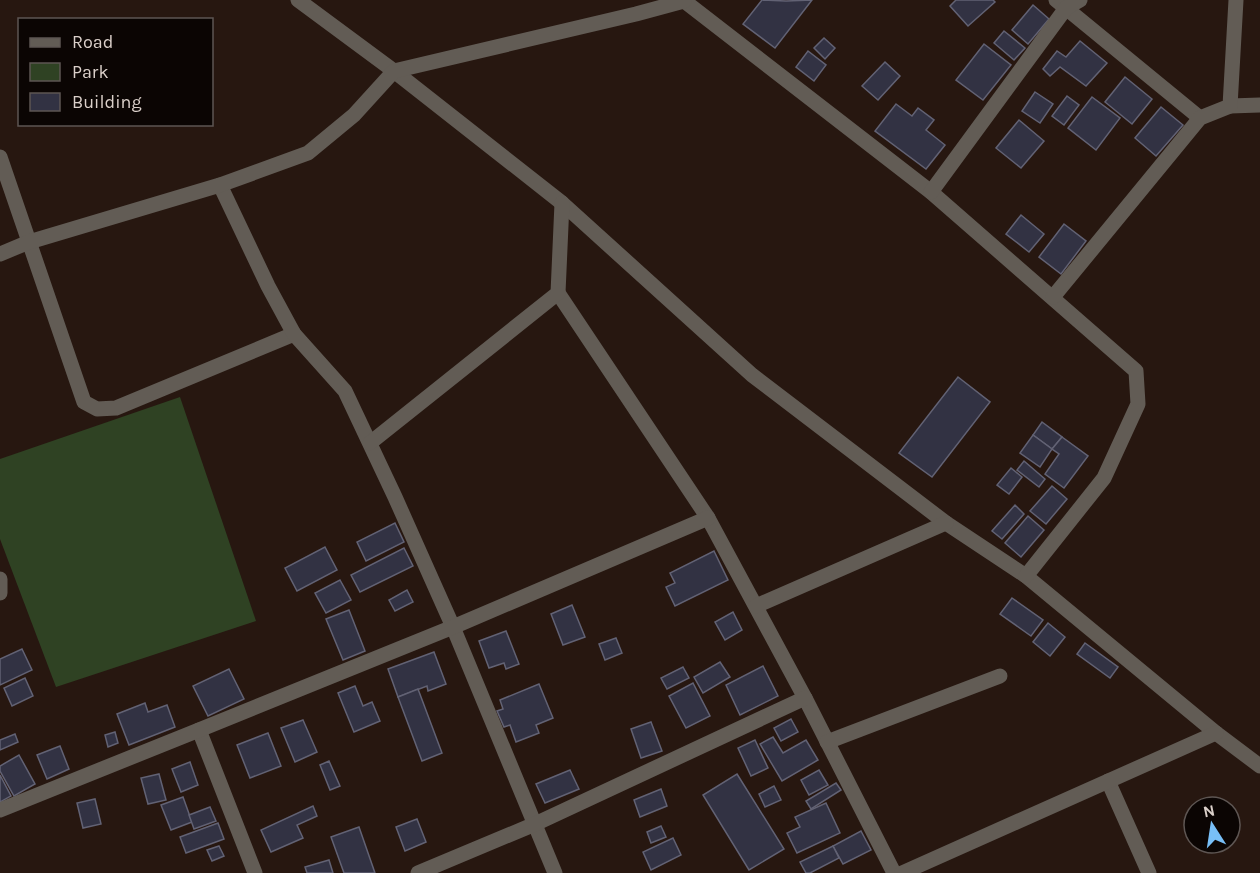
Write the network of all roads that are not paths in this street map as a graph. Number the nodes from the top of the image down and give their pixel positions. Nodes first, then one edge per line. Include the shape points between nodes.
1 (298, 0) edge
2 (1080, 0) edge
3 (1236, 0) edge
4 (683, 1) edge
5 (1061, 4) edge
6 (394, 71) junction
7 (1260, 105) edge
8 (1230, 106) junction
9 (1200, 118) junction
10 (0, 157) edge
11 (220, 185) junction
12 (931, 192) junction
13 (562, 203) junction
14 (29, 242) junction
15 (0, 254) edge
16 (558, 293) junction
17 (1053, 297) junction
18 (294, 334) junction
19 (370, 443) junction
20 (708, 518) junction
21 (946, 523) junction
22 (1026, 576) junction
23 (0, 579) edge
24 (0, 593) edge
25 (756, 606) junction
26 (453, 627) junction
27 (1000, 676) dead end
28 (805, 698) junction
29 (199, 730) junction
30 (1216, 733) junction
31 (827, 742) junction
32 (1260, 766) edge
33 (1108, 781) junction
34 (0, 810) edge
35 (535, 824) junction
36 (255, 873) edge
37 (418, 873) edge
38 (555, 873) edge
39 (894, 873) edge
40 (902, 873) edge
41 (1149, 873) edge

1 - 6 street
2 - 5 street
3 - 8 street
4 - 6 street
4 - 12 street
5 - 9 street
5 - 12 street
6 - 11 street via 354,115 308,153
6 - 13 street
7 - 8 street
8 - 9 street
9 - 17 street
10 - 14 street
11 - 14 street
11 - 18 street
12 - 17 street
13 - 16 street
13 - 21 street via 752,375
14 - 15 street
14 - 18 street via 84,402 98,409 116,408
16 - 19 street
16 - 20 street
17 - 22 street via 1136,371 1138,404 1104,478
18 - 19 street via 345,391
19 - 26 street
20 - 25 street
20 - 26 street
21 - 22 street
21 - 25 street
22 - 30 street
23 - 24 street
25 - 28 street
26 - 29 street
26 - 35 street
27 - 31 street
28 - 31 street
28 - 35 street
29 - 34 street
29 - 36 street
30 - 32 street
30 - 33 street
31 - 39 street
33 - 40 street
33 - 41 street
35 - 37 street
35 - 38 street

